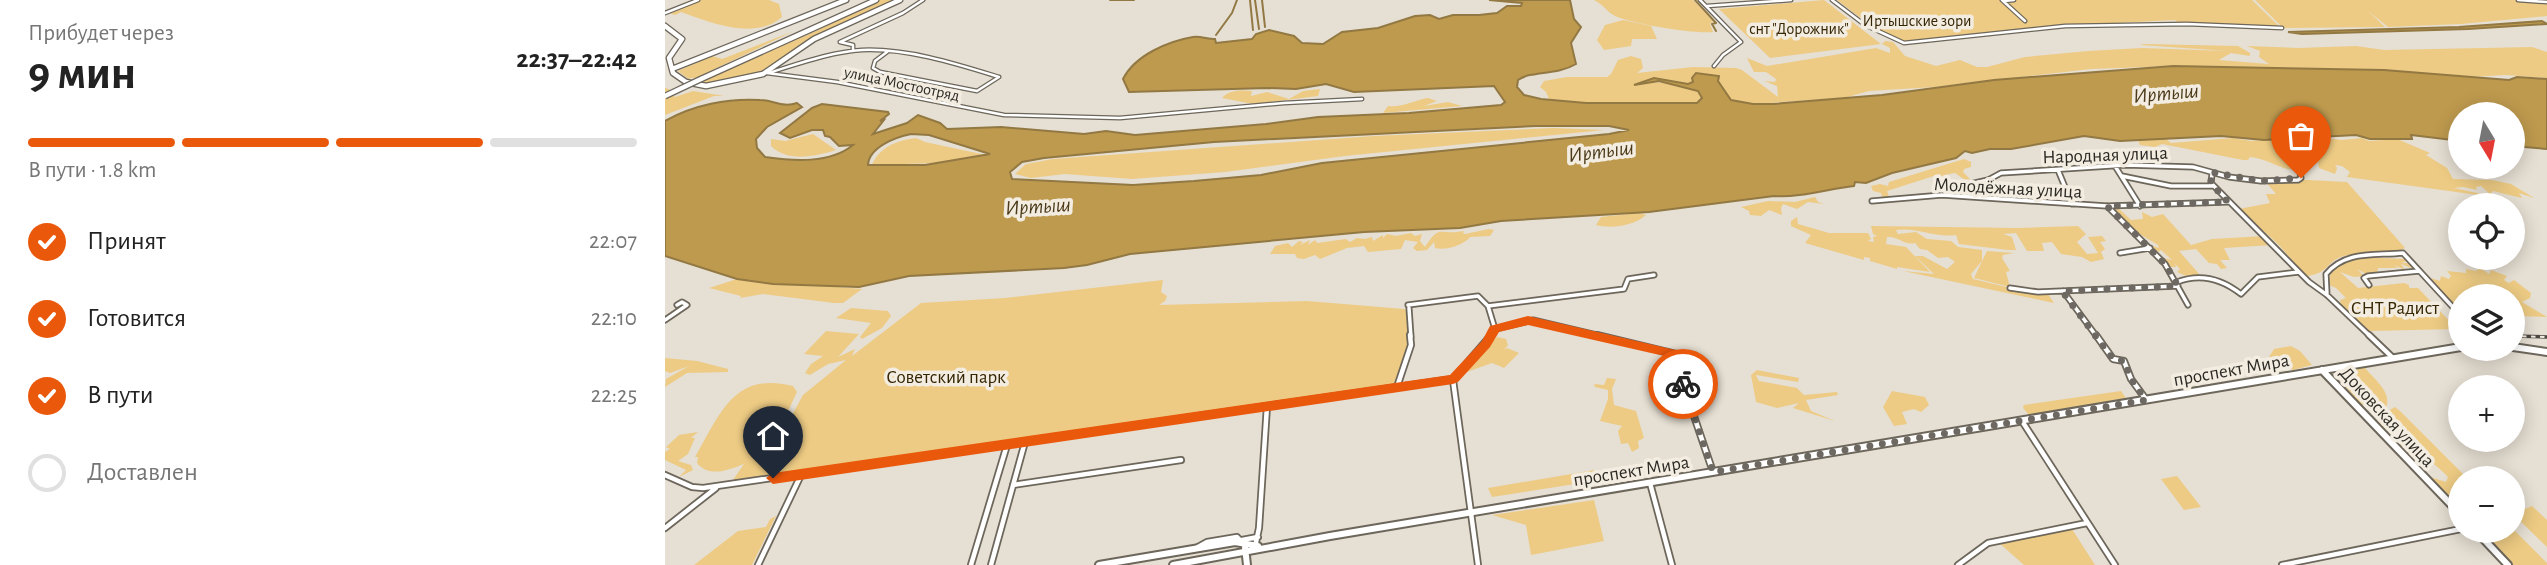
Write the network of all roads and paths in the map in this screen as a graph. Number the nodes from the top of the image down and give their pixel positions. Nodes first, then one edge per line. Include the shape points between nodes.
1 (698, 0) edge
2 (846, 0) edge
3 (874, 0) edge
4 (900, 0) edge
5 (923, 0) edge
6 (1700, 0) edge
7 (1791, 0) edge
8 (1832, 0) edge
9 (2003, 0) edge
10 (2014, 0) edge
11 (2518, 0) edge
12 (2547, 2) edge
13 (1705, 6) junction
14 (665, 13) edge
15 (1859, 16) dead end
16 (1853, 17) junction
17 (2025, 21) dead end
18 (665, 26) edge
19 (2282, 28) dead end
20 (853, 51) junction
21 (887, 52) junction
22 (1714, 66) dead end
23 (672, 69) junction
24 (767, 73) junction
25 (665, 95) edge
26 (1362, 99) dead end
27 (2115, 166) junction
28 (2059, 170) junction
29 (2211, 172) junction
30 (2300, 172) dead end
31 (2122, 176) junction
32 (2212, 186) junction
33 (1951, 195) junction
34 (1872, 201) dead end
35 (2228, 202) junction
36 (2073, 205) junction
37 (2140, 205) junction
38 (2107, 206) junction
39 (2150, 248) junction
40 (2120, 253) dead end
41 (2419, 271) junction
42 (2299, 272) junction
43 (1654, 275) dead end
44 (2177, 284) junction
45 (2369, 285) dead end
46 (2010, 288) dead end
47 (2062, 291) junction
48 (2327, 295) junction
49 (2448, 302) edge
50 (677, 304) dead end
51 (2188, 305) dead end
52 (1488, 306) junction
53 (665, 320) edge
54 (1495, 329) junction
55 (2448, 349) edge
56 (2525, 349) edge
57 (2547, 352) edge
58 (2393, 358) junction
59 (2322, 370) junction
60 (1453, 379) junction
61 (1397, 387) junction
62 (2146, 400) junction
63 (1267, 407) junction
64 (2022, 421) junction
65 (1025, 442) junction
66 (1007, 445) junction
67 (1181, 460) dead end
68 (1713, 472) junction
69 (801, 474) junction
70 (665, 475) edge
71 (1650, 483) junction
72 (1013, 485) junction
73 (717, 487) junction
74 (2448, 501) edge
75 (1471, 512) junction
76 (2087, 523) junction
77 (665, 527) edge
78 (2448, 532) edge
79 (1258, 537) junction
80 (1232, 543) junction
81 (2487, 543) edge
82 (1207, 547) junction
83 (1251, 547) junction
84 (1191, 550) junction
85 (1220, 556) junction
86 (1206, 559) junction
87 (758, 565) edge
88 (971, 565) edge
89 (991, 565) edge
90 (1099, 565) edge
91 (1173, 565) edge
92 (1224, 565) edge
93 (1247, 565) edge
94 (1478, 565) edge
95 (1672, 565) edge
96 (1958, 565) edge
97 (2115, 565) edge
98 (2282, 565) edge
99 (2508, 565) edge

1 - 14 street
2 - 23 main road
3 - 25 main road, bridge
4 - 24 main road via 814,39
5 - 20 street via 840,41 853,45
6 - 13 street
7 - 13 street
8 - 16 street
9 - 10 street
9 - 17 street
11 - 12 street
13 - 22 street via 1741,42
15 - 16 street
16 - 19 street via 1908,43 2065,26
18 - 23 main road via 682,39 669,58
20 - 21 street
20 - 24 street
21 - 21 street via 873,64 880,72 977,90 999,78
23 - 24 main road via 683,80 706,86
24 - 26 street, улица Мостоотряд via 837,82 993,114 1033,116 1121,118
27 - 28 street, Народная улица
27 - 29 street, Народная улица via 2178,166
27 - 31 street
28 - 33 street, Народная улица via 2001,173 1957,187
28 - 36 street
29 - 30 street, Народная улица via 2290,181 2301,178
29 - 32 street
31 - 32 street via 2171,186
31 - 37 street
32 - 35 street
33 - 34 street, Молодёжная улица
33 - 36 street, Молодёжная улица
35 - 37 street, Молодёжная улица
35 - 42 street
36 - 38 street, Молодёжная улица
37 - 38 street, Молодёжная улица
38 - 39 street
39 - 40 street
39 - 44 street
41 - 45 street via 2364,278
41 - 48 street via 2403,253 2349,256 2328,271
41 - 49 street
42 - 44 street via 2258,277 2241,294 2210,279 2189,278
42 - 48 street
43 - 52 street via 1627,279 1624,289
44 - 47 street
44 - 51 street
46 - 47 street
47 - 62 street via 2113,359 2124,361
48 - 58 street
50 - 53 street via 687,305
52 - 54 street
52 - 61 street via 1478,296 1409,306 1412,345
54 - 60 street
54 - 68 street via 1533,320 1680,355 1680,375
55 - 58 main road, проспект Мира
56 - 57 main road
58 - 59 main road, проспект Мира
59 - 62 main road, проспект Мира
59 - 74 main road, Доковская улица
60 - 61 street
60 - 75 street
61 - 63 street
62 - 64 main road, проспект Мира
63 - 65 street
63 - 79 street
64 - 68 main road, проспект Мира
64 - 76 street
65 - 66 street
65 - 72 street
66 - 69 street
66 - 88 street
67 - 72 street
68 - 71 main road, проспект Мира
69 - 73 street
69 - 87 street
70 - 73 street via 697,488
71 - 75 main road, проспект Мира
71 - 95 street
72 - 89 street
73 - 77 street
75 - 83 main road, проспект Мира
75 - 94 street
76 - 96 street via 1988,543
76 - 97 street
78 - 98 street
79 - 83 street
79 - 83 street, проспект Мира
80 - 82 main road, проспект Мира
80 - 83 main road, проспект Мира
80 - 85 main road
81 - 99 main road
82 - 84 main road, проспект Мира
82 - 86 main road via 1215,553
83 - 84 street, проспект Мира via 1237,537
83 - 85 main road, проспект Мира
83 - 93 main road
84 - 90 main road, проспект Мира
85 - 86 main road, проспект Мира
85 - 92 main road
86 - 91 main road, проспект Мира

